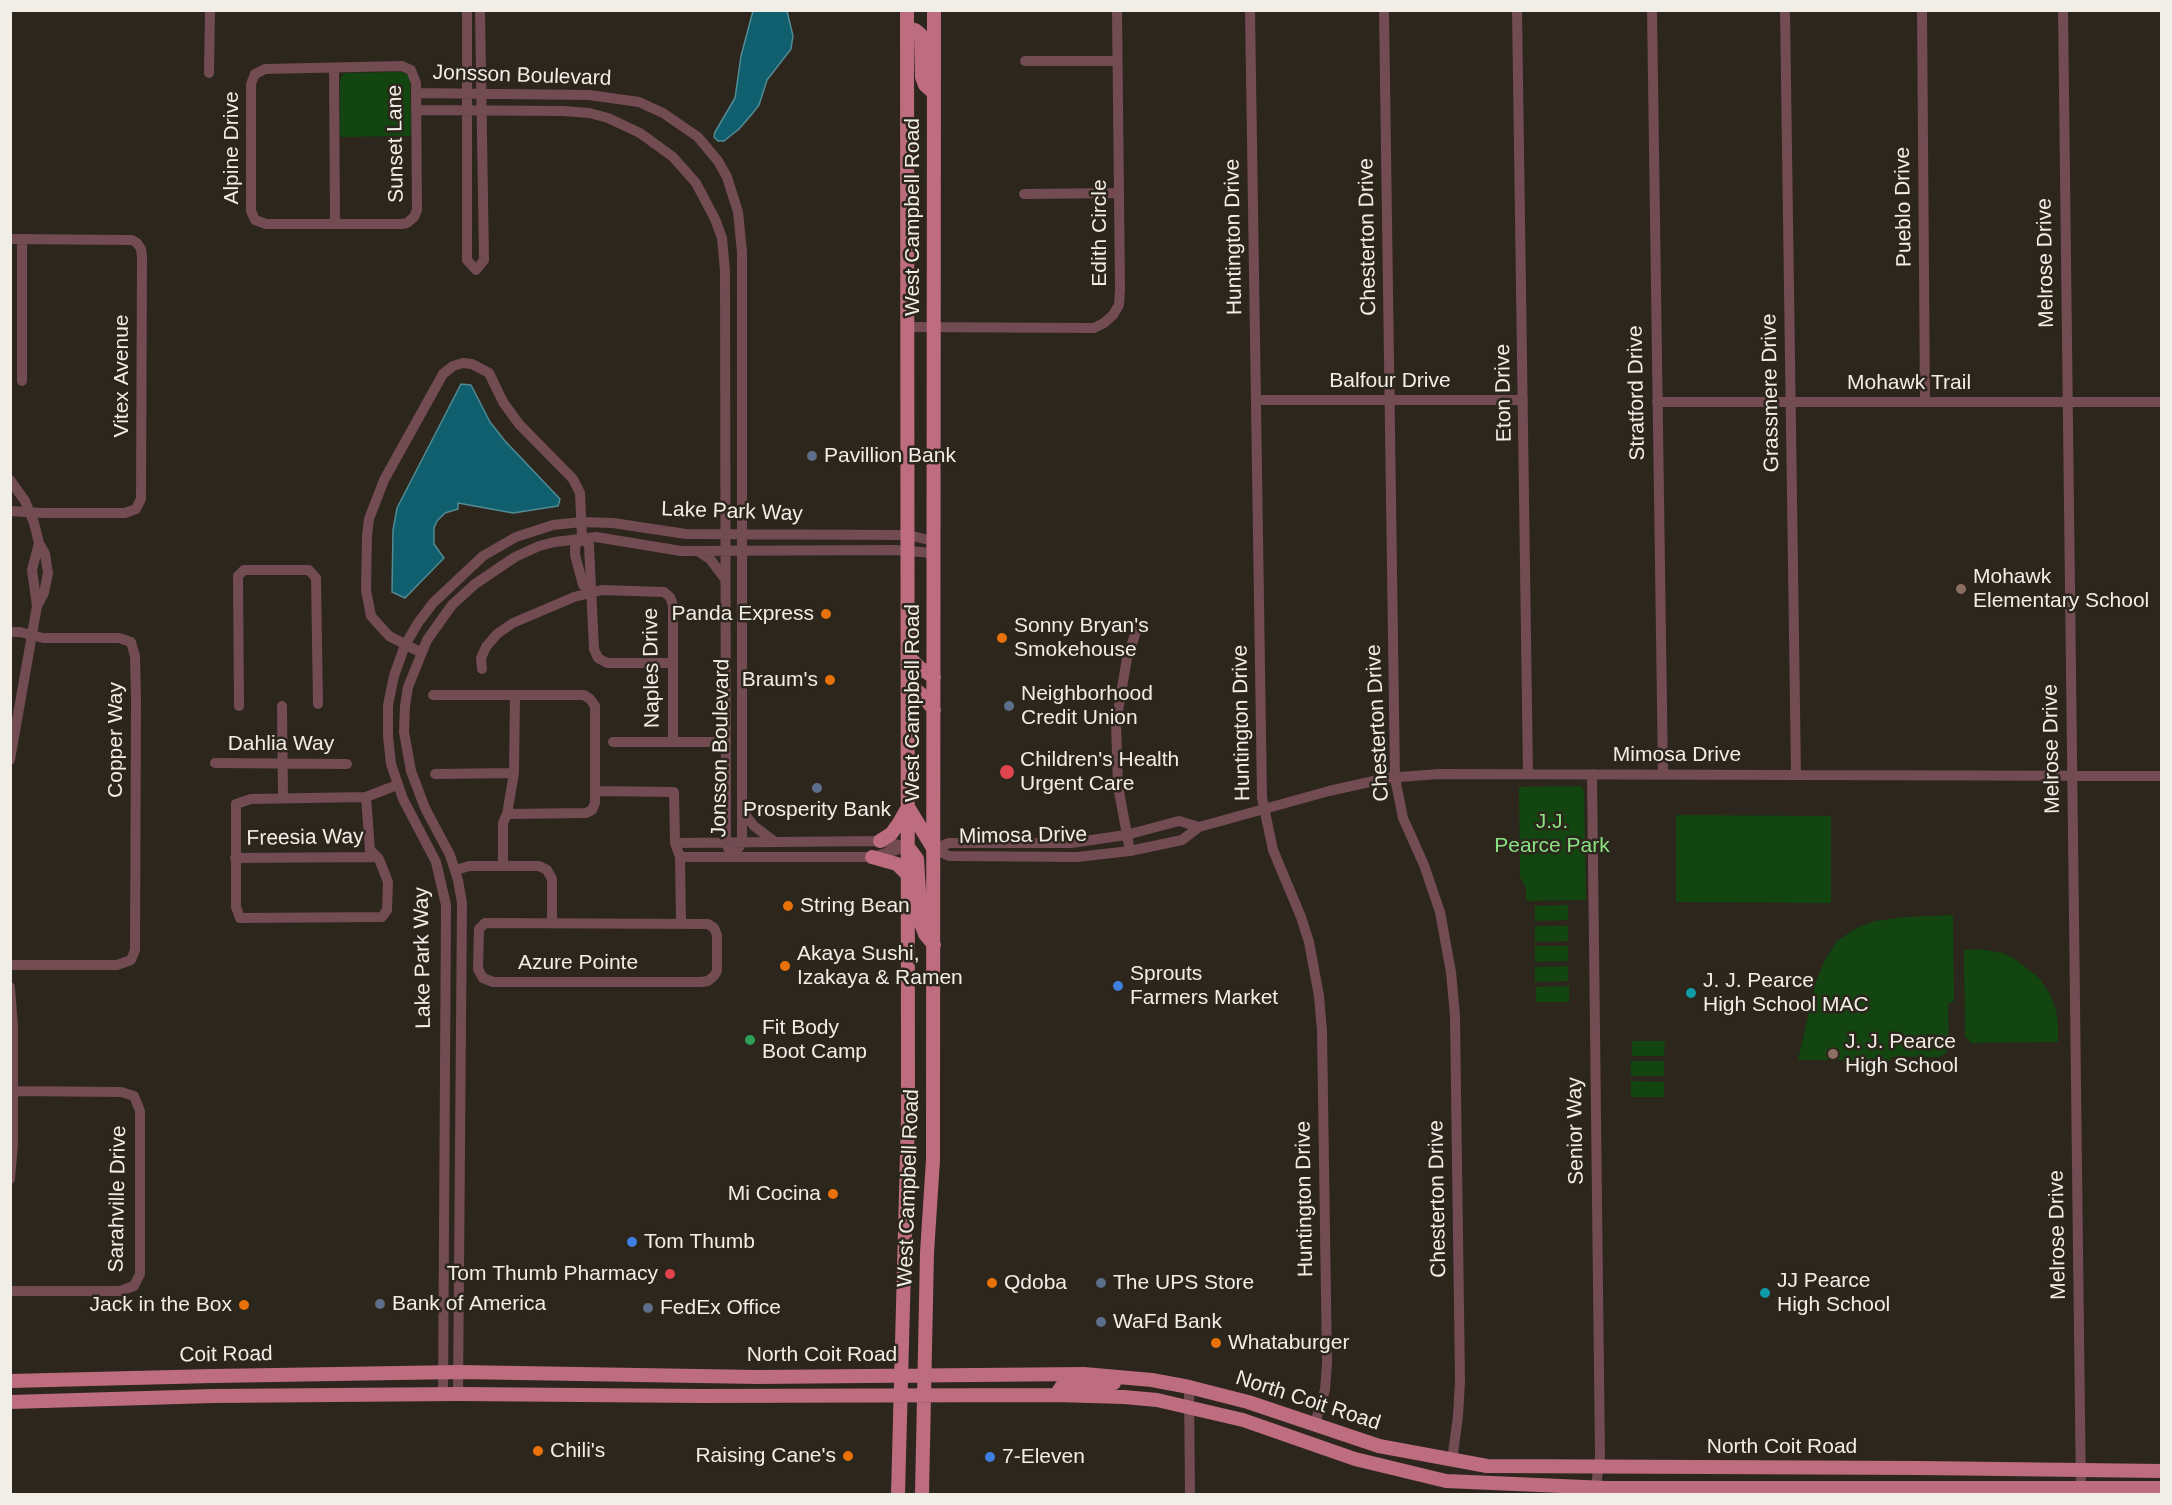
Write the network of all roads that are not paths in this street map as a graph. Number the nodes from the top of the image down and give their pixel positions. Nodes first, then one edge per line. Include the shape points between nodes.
1 (210, 10) edge
2 (467, 10) edge
3 (480, 10) edge
4 (908, 10) edge
5 (934, 10) edge
6 (1117, 10) edge
7 (1250, 10) edge
8 (1384, 10) edge
9 (1517, 10) edge
10 (1652, 10) edge
11 (1785, 10) edge
12 (1922, 10) edge
13 (2063, 10) edge
14 (908, 30) junction
15 (1025, 61) dead end
16 (1117, 61) junction
17 (334, 68) junction
18 (209, 73) dead end
19 (416, 93) junction
20 (468, 93) junction
21 (934, 93) junction
22 (483, 95) junction
23 (416, 110) junction
24 (468, 111) junction
25 (483, 111) junction
26 (1119, 193) junction
27 (1024, 194) dead end
28 (467, 216) junction
29 (483, 216) junction
30 (335, 223) junction
31 (10, 239) edge
32 (22, 239) junction
33 (724, 252) junction
34 (742, 252) junction
35 (908, 327) junction
36 (934, 327) junction
37 (22, 381) dead end
38 (1257, 400) junction
39 (1390, 400) junction
40 (1523, 400) junction
41 (1790, 401) junction
42 (1657, 402) junction
43 (1925, 402) junction
44 (2067, 402) junction
45 (2162, 402) edge
46 (10, 480) edge
47 (10, 511) edge
48 (30, 512) junction
49 (581, 522) junction
50 (725, 534) junction
51 (742, 534) junction
52 (908, 535) junction
53 (582, 538) junction
54 (39, 543) junction
55 (933, 547) junction
56 (726, 550) junction
57 (742, 550) junction
58 (698, 551) junction
59 (908, 551) junction
60 (725, 579) junction
61 (591, 591) junction
62 (37, 606) junction
63 (10, 632) edge
64 (1136, 632) dead end
65 (32, 635) junction
66 (405, 645) junction
67 (420, 652) junction
68 (908, 656) junction
69 (673, 663) junction
70 (482, 669) dead end
71 (934, 677) junction
72 (908, 685) junction
73 (726, 691) junction
74 (742, 692) junction
75 (433, 695) dead end
76 (514, 695) junction
77 (318, 704) dead end
78 (239, 706) dead end
79 (282, 706) dead end
80 (934, 710) junction
81 (613, 741) dead end
82 (673, 741) junction
83 (726, 742) junction
84 (10, 760) edge
85 (283, 762) junction
86 (215, 764) dead end
87 (347, 764) dead end
88 (514, 773) junction
89 (435, 774) dead end
90 (1528, 774) junction
91 (1592, 774) junction
92 (1663, 774) junction
93 (1796, 775) junction
94 (2072, 776) junction
95 (2162, 776) edge
96 (1395, 777) junction
97 (397, 785) junction
98 (595, 791) junction
99 (283, 797) junction
100 (366, 797) junction
101 (908, 807) junction
102 (1263, 808) junction
103 (743, 812) junction
104 (507, 814) junction
105 (1199, 827) junction
106 (930, 831) junction
107 (1126, 835) junction
108 (880, 841) junction
109 (776, 842) junction
110 (815, 842) junction
111 (675, 843) junction
112 (726, 843) junction
113 (742, 843) junction
114 (1043, 843) junction
115 (908, 847) junction
116 (934, 849) junction
117 (1130, 851) junction
118 (376, 857) junction
119 (680, 857) junction
120 (732, 857) junction
121 (811, 857) junction
122 (1051, 857) junction
123 (235, 858) junction
124 (873, 858) junction
125 (917, 859) junction
126 (503, 866) junction
127 (456, 870) junction
128 (908, 875) junction
129 (552, 923) junction
130 (681, 923) junction
131 (934, 945) junction
132 (10, 965) edge
133 (10, 987) edge
134 (12, 1091) edge
135 (933, 1108) junction
136 (908, 1118) junction
137 (933, 1123) junction
138 (10, 1179) edge
139 (10, 1291) edge
140 (459, 1372) junction
141 (443, 1373) junction
142 (901, 1376) junction
143 (924, 1376) junction
144 (705, 1377) junction
145 (1127, 1377) junction
146 (10, 1381) edge
147 (1189, 1387) junction
148 (443, 1394) junction
149 (458, 1394) junction
150 (924, 1395) junction
151 (1056, 1395) junction
152 (706, 1396) junction
153 (900, 1396) junction
154 (10, 1402) edge
155 (1189, 1407) junction
156 (1315, 1424) junction
157 (1452, 1461) junction
158 (1598, 1468) junction
159 (2080, 1470) junction
160 (2162, 1471) edge
161 (2162, 1488) edge
162 (1595, 1491) edge
163 (2080, 1491) edge
164 (898, 1494) edge
165 (922, 1494) edge
166 (1190, 1494) edge

1 - 18 street
2 - 20 street
3 - 22 street
4 - 14 main road, West Campbell Road
5 - 21 main road, West Campbell Road
6 - 16 street, Edith Circle
7 - 38 street, Huntington Drive
8 - 39 street, Chesterton Drive
9 - 40 street, Eton Drive
10 - 42 street, Stratford Drive
11 - 41 street, Grassmere Drive
12 - 43 street, Pueblo Drive
13 - 44 street, Melrose Drive
14 - 21 main road via 921,35 922,77
14 - 35 main road, West Campbell Road
15 - 16 street
16 - 26 street, Edith Circle
17 - 19 street, Sunset Lane via 402,66 411,70 416,79
17 - 30 street
17 - 30 street, Alpine Drive via 265,69 255,74 251,84 251,211 257,221 266,224
19 - 20 street, Jonsson Boulevard
19 - 23 street, Sunset Lane
20 - 22 street, Jonsson Boulevard
20 - 24 street
21 - 36 main road, West Campbell Road
22 - 25 street
22 - 34 street, Jonsson Boulevard via 606,96 639,102 663,113 698,136 718,161 738,212
23 - 24 street, Jonsson Boulevard
23 - 30 street, Sunset Lane via 414,217 402,224
24 - 25 street, Jonsson Boulevard
24 - 28 street
25 - 29 street
25 - 33 street, Jonsson Boulevard via 589,113 640,133 673,157 696,183 715,219
26 - 27 street
26 - 36 street, Edith Circle via 1119,305 1104,323 1079,329
28 - 29 street
28 - 29 street via 467,260 476,270 484,260
31 - 32 street
32 - 37 street
32 - 48 street, Vitex Avenue via 124,239 137,243 142,257 141,499 136,509 125,513
33 - 34 street
33 - 50 street, Jonsson Boulevard
34 - 51 street, Jonsson Boulevard
35 - 36 street, Edith Circle
35 - 52 main road, West Campbell Road
36 - 55 main road, West Campbell Road
38 - 39 street, Balfour Drive
38 - 102 street, Huntington Drive
39 - 40 street, Balfour Drive
39 - 96 street, Chesterton Drive
40 - 90 street, Eton Drive
41 - 42 street, Mohawk Trail
41 - 43 street, Mohawk Trail
41 - 93 street, Grassmere Drive
42 - 92 street, Stratford Drive
43 - 44 street, Mohawk Trail
44 - 45 street, Mohawk Trail
44 - 94 street, Melrose Drive
46 - 48 street
47 - 48 street
48 - 54 street
49 - 50 street, Lake Park Way via 671,533
49 - 53 street
49 - 66 street, Lake Park Way via 529,532 483,556 433,603
49 - 66 street via 580,493 573,479 515,418 489,373 472,364 453,366 443,374 384,480 369,519 368,609 382,631
50 - 51 street, Lake Park Way
50 - 56 street, Jonsson Boulevard
51 - 52 street, Lake Park Way
51 - 57 street, Jonsson Boulevard
52 - 55 street, Lake Park Way
52 - 59 main road, West Campbell Road
53 - 58 street, Lake Park Way
53 - 61 street via 574,546 575,555 583,585
53 - 67 street, Lake Park Way via 539,546 500,566 452,606
54 - 62 street via 32,570
54 - 62 street via 48,573
55 - 59 street, Lake Park Way
55 - 71 main road, West Campbell Road
56 - 57 street, Lake Park Way
56 - 58 street, Lake Park Way
56 - 60 street, Jonsson Boulevard
57 - 59 street, Lake Park Way
57 - 74 street, Jonsson Boulevard
58 - 60 street
59 - 68 main road, West Campbell Road
60 - 73 street, Jonsson Boulevard
61 - 69 street via 594,649 598,658 607,663
61 - 69 street, Naples Drive via 668,594 673,605
61 - 70 street via 513,623 486,646
62 - 65 street
63 - 65 street, Copper Way
64 - 107 street via 1127,658 1116,723 1118,786
65 - 84 street
65 - 132 street, Copper Way via 119,638 131,642 135,656 135,950 131,960 117,964
66 - 67 street
66 - 97 street, Lake Park Way via 394,676 388,712 389,748
67 - 127 street, Lake Park Way via 405,706 406,752 419,794
68 - 71 main road
68 - 72 main road, West Campbell Road
69 - 82 street, Naples Drive
71 - 80 main road, West Campbell Road
72 - 80 main road
72 - 101 main road, West Campbell Road
73 - 74 street
73 - 83 street, Jonsson Boulevard
74 - 103 street, Jonsson Boulevard
75 - 76 street
76 - 88 street
76 - 98 street via 584,695 590,699 595,706
77 - 78 street via 316,578 309,570 244,570 238,576
79 - 85 street
80 - 106 main road, West Campbell Road
81 - 82 street
82 - 83 street
83 - 112 street, Jonsson Boulevard
85 - 86 street, Dahlia Way
85 - 87 street, Dahlia Way
85 - 99 street
88 - 89 street
88 - 104 street
90 - 91 street, Mimosa Drive
90 - 96 street, Mimosa Drive
91 - 92 street, Mimosa Drive
91 - 158 street, Senior Way
92 - 93 street, Mimosa Drive
93 - 94 street, Mimosa Drive
94 - 95 street, Mimosa Drive
94 - 159 street, Melrose Drive
96 - 102 street, Mimosa Drive
96 - 157 street, Chesterton Drive via 1403,818 1440,912 1455,1016 1460,1382
97 - 100 street
97 - 141 street, Lake Park Way via 436,862 446,905
98 - 104 street via 592,810 586,813
98 - 111 street via 674,792
99 - 100 street
99 - 123 street via 236,804
100 - 118 street via 370,850
101 - 106 main road
101 - 108 main road via 891,834
101 - 115 main road, West Campbell Road
102 - 105 street, Mimosa Drive
102 - 156 street, Huntington Drive via 1273,850 1309,942 1322,1031 1327,1363 1325,1390
103 - 109 street
103 - 113 street, Jonsson Boulevard
104 - 126 street via 502,833
105 - 107 street, Mimosa Drive via 1179,822
105 - 117 street, Mimosa Drive via 1182,840
106 - 115 main road
106 - 116 main road
107 - 114 street, Mimosa Drive
107 - 117 street
108 - 110 street
108 - 115 street
109 - 110 street
109 - 113 street
110 - 121 street
111 - 112 street
111 - 119 street
112 - 113 street
112 - 120 street, Jonsson Boulevard
113 - 120 street, Jonsson Boulevard
114 - 116 street, Mimosa Drive via 949,843
114 - 122 street
115 - 124 street
115 - 125 main road
115 - 128 main road, West Campbell Road
116 - 122 street, Mimosa Drive via 949,856
116 - 125 main road
116 - 131 main road, West Campbell Road
117 - 122 street, Mimosa Drive
118 - 123 street, Freesia Way
118 - 123 street via 388,882 387,910 382,916 240,918 236,907
119 - 120 street
119 - 130 street
120 - 121 street
121 - 124 street
124 - 128 main road via 897,864
125 - 128 main road
125 - 131 main road via 921,922
126 - 127 street
126 - 129 street via 539,866 547,870 552,879
127 - 140 street, Lake Park Way via 462,914
128 - 136 main road, West Campbell Road
129 - 130 street
129 - 130 street, Azure Pointe via 481,925 478,969 483,978 493,982 708,981 717,970 714,928 708,924
131 - 135 main road, West Campbell Road
133 - 134 street
134 - 138 street
134 - 139 street, Sarahville Drive via 120,1092 134,1096 140,1112 140,1274 134,1286 120,1291
135 - 136 main road
135 - 137 main road, West Campbell Road
136 - 137 main road
136 - 142 main road, West Campbell Road
137 - 143 main road, West Campbell Road
140 - 141 main road, North Coit Road
140 - 144 main road, North Coit Road
140 - 149 street, Lake Park Way
141 - 146 main road, Coit Road
141 - 148 street, Lake Park Way
142 - 143 main road, North Coit Road
142 - 144 main road, North Coit Road
142 - 153 main road, West Campbell Road
143 - 145 main road, North Coit Road
143 - 150 main road, West Campbell Road
144 - 152 main road
145 - 147 main road, North Coit Road
145 - 151 main road via 1114,1383 1062,1386
147 - 155 street
147 - 156 main road, North Coit Road
148 - 149 main road, North Coit Road
148 - 154 main road, Coit Road
149 - 152 main road, North Coit Road
150 - 151 main road, North Coit Road
150 - 153 main road, North Coit Road
150 - 165 main road, West Campbell Road
151 - 155 main road, North Coit Road via 1124,1397
152 - 153 main road, North Coit Road
153 - 164 main road, West Campbell Road
155 - 162 main road, North Coit Road via 1243,1420 1355,1459 1446,1480
155 - 166 street
156 - 157 main road, North Coit Road via 1379,1446
157 - 158 main road, North Coit Road via 1487,1466
158 - 159 main road, North Coit Road
158 - 162 street, Senior Way
159 - 160 main road, North Coit Road
159 - 163 street, Melrose Drive
161 - 163 main road, North Coit Road
162 - 163 main road, North Coit Road

